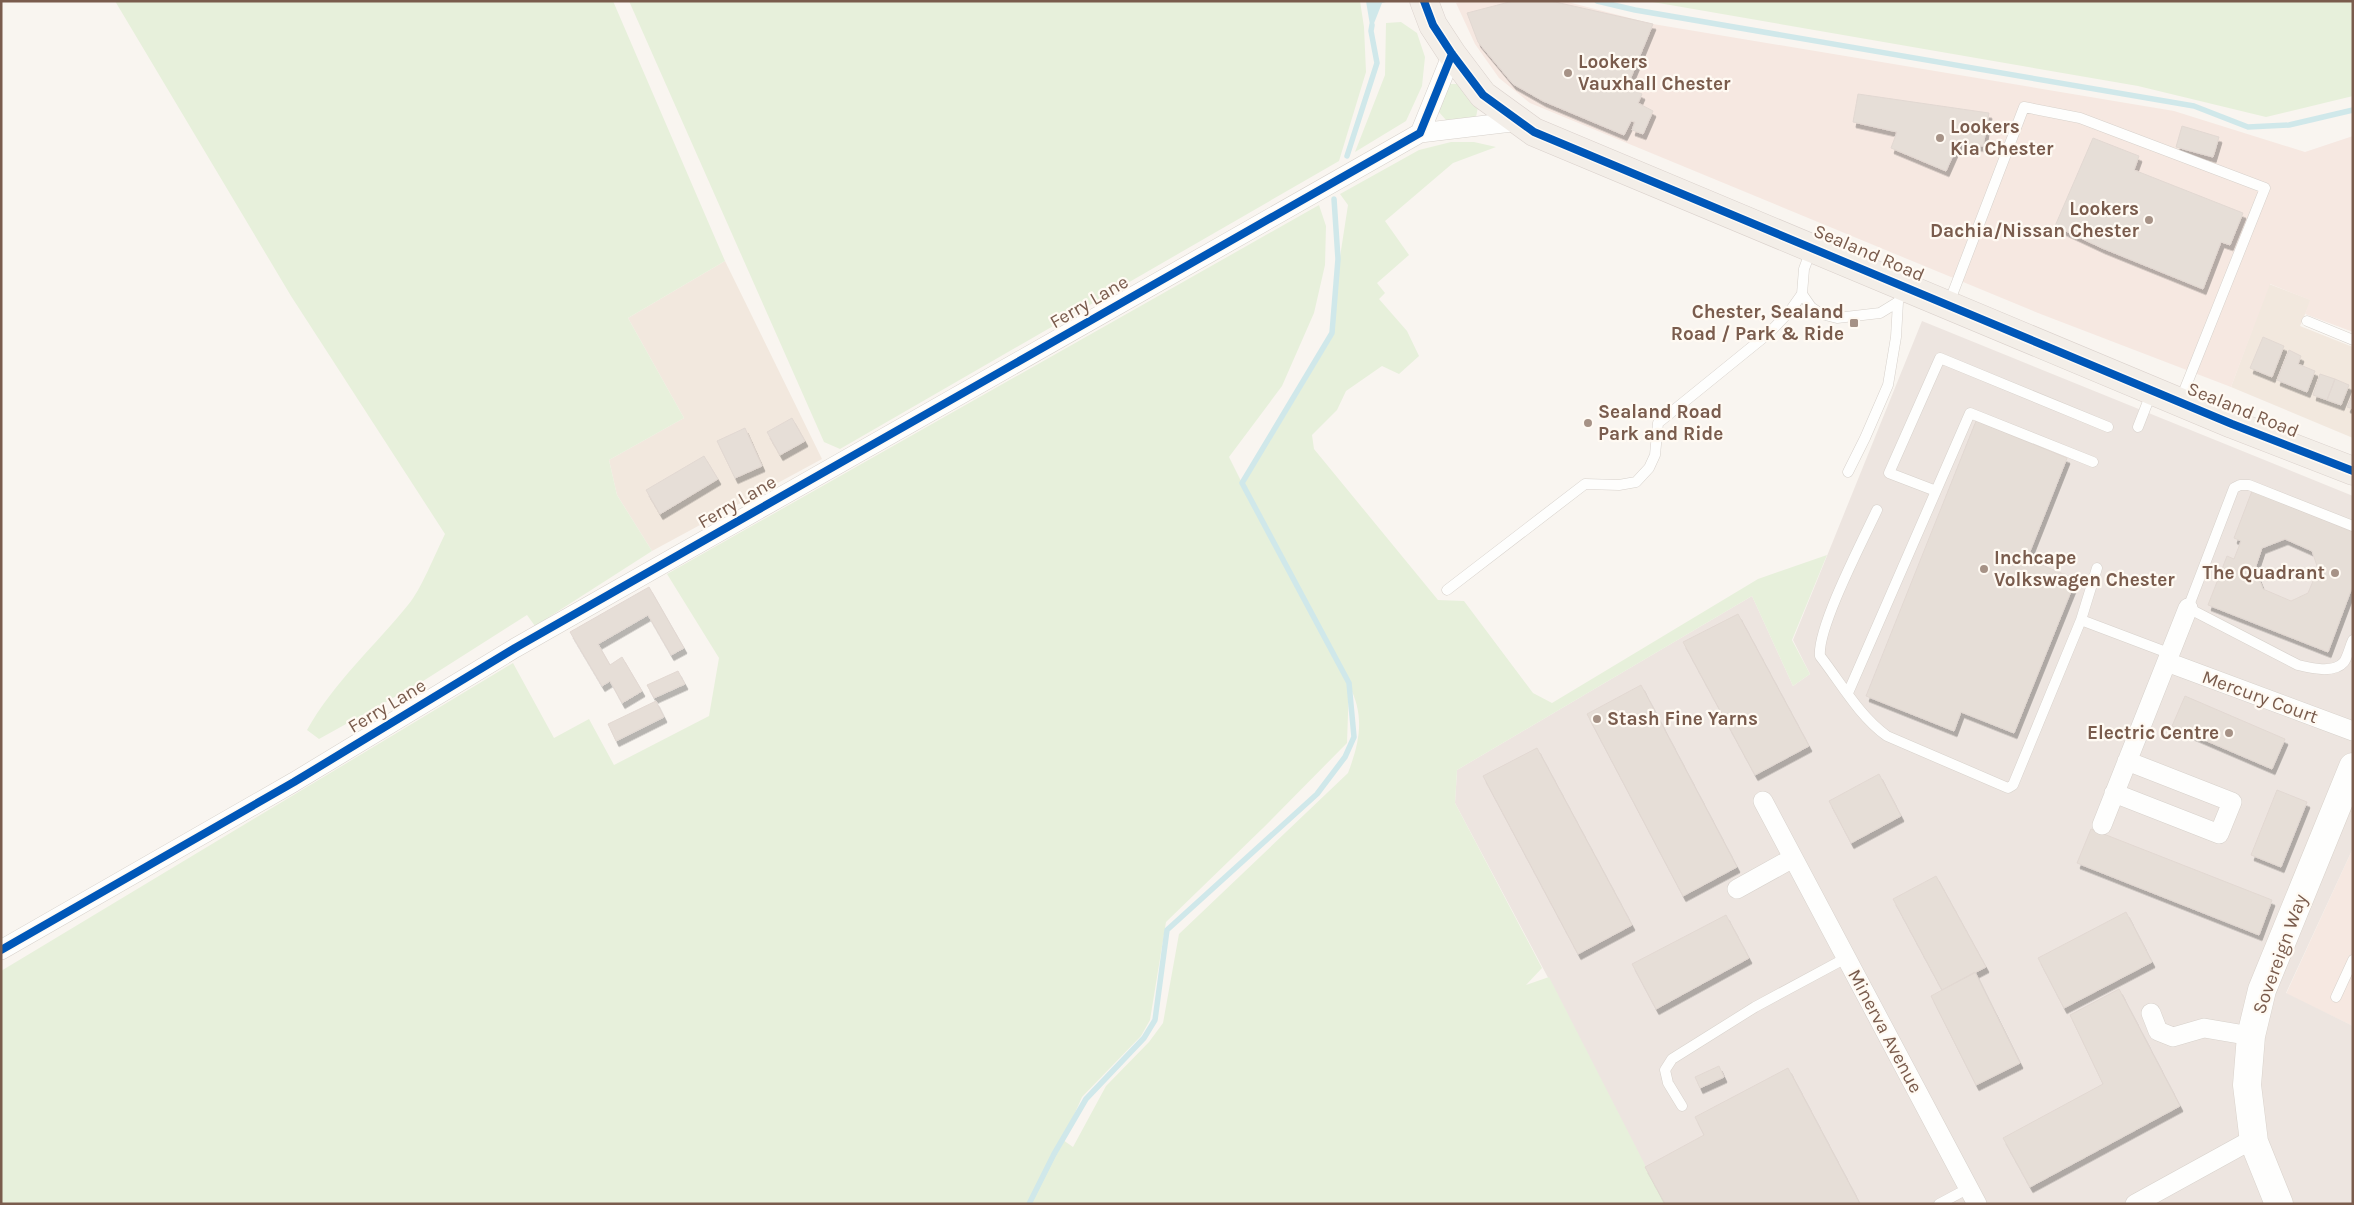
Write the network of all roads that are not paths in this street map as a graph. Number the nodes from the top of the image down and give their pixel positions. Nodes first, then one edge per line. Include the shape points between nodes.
1 (1424, 1) edge
2 (1452, 54) junction
3 (1520, 121) junction
4 (1420, 133) junction
5 (1812, 247) junction
6 (1802, 294) junction
7 (1901, 294) junction
8 (1949, 304) junction
9 (2307, 321) dead end
10 (2353, 340) edge
11 (2153, 390) junction
12 (2180, 402) junction
13 (2138, 426) dead end
14 (2108, 427) dead end
15 (2093, 462) dead end
16 (1848, 472) dead end
17 (2353, 472) edge
18 (1936, 491) junction
19 (1877, 510) dead end
20 (2353, 526) edge
21 (2097, 568) dead end
22 (1447, 590) dead end
23 (2188, 608) junction
24 (2081, 620) junction
25 (2353, 640) edge
26 (2169, 658) junction
27 (1848, 693) junction
28 (2353, 732) edge
29 (2127, 761) junction
30 (2353, 767) edge
31 (2114, 793) junction
32 (1763, 801) dead end
33 (2102, 825) dead end
34 (1793, 858) junction
35 (1737, 889) dead end
36 (1, 950) edge
37 (1846, 958) junction
38 (2353, 960) edge
39 (2336, 998) dead end
40 (2151, 1013) dead end
41 (2251, 1036) junction
42 (1682, 1106) dead end
43 (2254, 1142) junction
44 (1973, 1196) edge
45 (1940, 1203) edge
46 (2134, 1204) edge
47 (2279, 1204) edge

1 - 2 main road, Sealand Road via 1433,25
2 - 3 main road, Sealand Road via 1483,95
2 - 4 street
3 - 4 street, Ferry Lane
3 - 5 main road, Sealand Road via 1534,132
4 - 36 street, Ferry Lane via 515,648 294,782
5 - 6 lane via 1804,269
5 - 7 main road, Sealand Road
6 - 7 lane via 1821,314 1838,318 1880,313
6 - 22 lane via 1769,333 1658,422 1655,455 1649,468 1636,482 1619,486 1585,484
7 - 8 main road, Sealand Road
7 - 16 lane via 1888,385
8 - 11 main road, Sealand Road
8 - 12 lane via 2024,107 2080,118 2265,188
9 - 10 lane
11 - 12 main road, Sealand Road
11 - 13 lane
12 - 17 main road, Sealand Road
14 - 18 lane via 1940,358 1889,473
15 - 18 lane via 1970,413
18 - 27 lane
19 - 27 lane via 1828,618 1819,647 1820,656
20 - 23 lane via 2249,485 2240,485 2234,488
21 - 24 lane
23 - 25 lane via 2298,665 2310,668 2336,667 2344,662
23 - 26 street
24 - 26 lane
24 - 27 lane via 2010,788 1887,736 1875,727
26 - 28 street, Mercury Court
26 - 29 street
29 - 31 street
29 - 31 street via 2232,802 2219,834
30 - 41 street, Sovereign Way via 2342,805 2262,990
31 - 33 street
32 - 34 street, Minerva Avenue
34 - 35 street
34 - 37 street, Minerva Avenue
37 - 42 lane via 1755,1007 1672,1059 1665,1070 1668,1083
37 - 44 street, Minerva Avenue
38 - 39 lane
40 - 41 street via 2158,1030 2173,1036 2204,1028
41 - 43 street, Sovereign Way via 2247,1085
43 - 46 street via 2244,1144
43 - 47 street, Sovereign Way
44 - 45 lane

